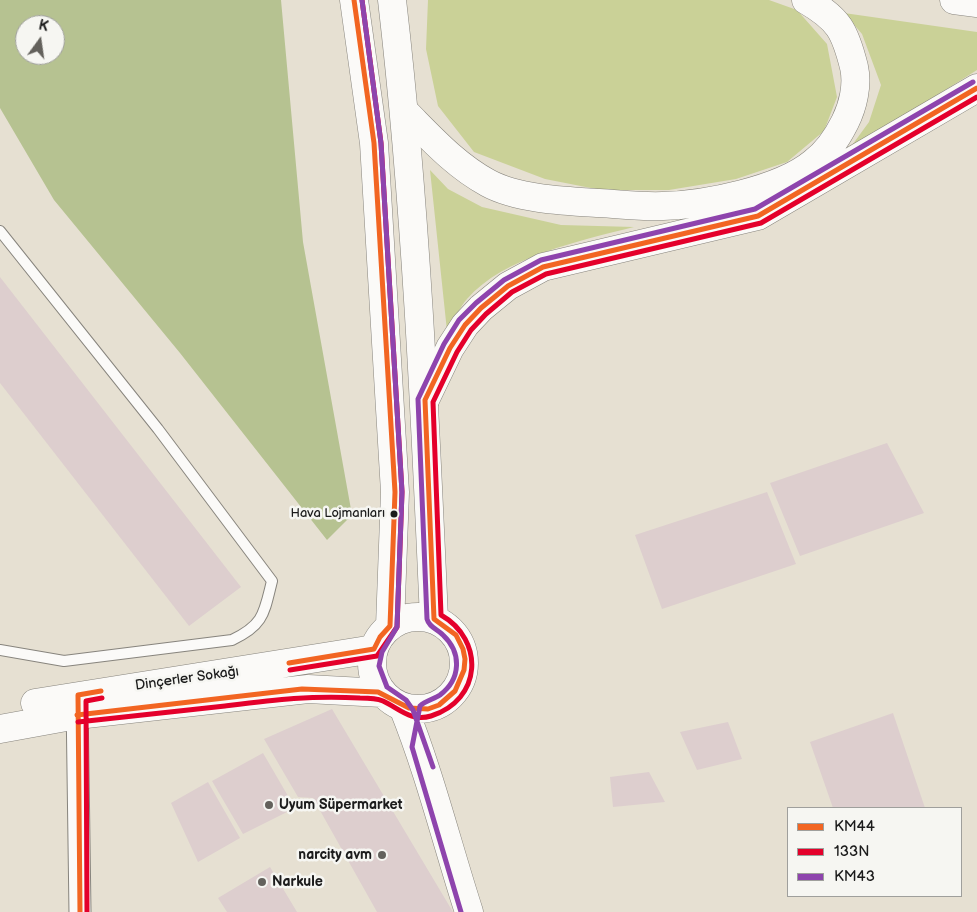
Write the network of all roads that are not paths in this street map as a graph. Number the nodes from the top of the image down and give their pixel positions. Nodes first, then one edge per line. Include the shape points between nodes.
1 (354, 0) edge
2 (392, 0) edge
3 (806, 0) edge
4 (954, 0) edge
5 (977, 3) edge
6 (977, 88) edge
7 (405, 112) junction
8 (0, 231) edge
9 (425, 400) junction
10 (434, 619) junction
11 (390, 626) junction
12 (374, 649) junction
13 (0, 650) edge
14 (404, 703) junction
15 (77, 705) junction
16 (0, 710) edge
17 (0, 729) edge
18 (80, 912) edge
19 (470, 912) edge

1 - 11 main road via 374,143 395,492
2 - 7 main road
3 - 7 main road via 830,15 846,38 856,76 851,109 837,140 813,164 776,183 724,200 663,206 531,196 489,183 447,155
4 - 5 main road
6 - 9 main road via 758,216 543,266 508,286 465,325
7 - 9 main road
8 - 13 lane via 158,428 272,581 264,611 252,631 232,640 64,661
9 - 10 main road
10 - 11 main road via 411,618
10 - 14 main road via 458,638 464,652 461,682 453,696 440,705
11 - 12 main road
12 - 14 main road via 371,664 374,679
12 - 15 main road, Dinçerler Sokağı via 231,673
14 - 15 main road, Dinçerler Sokağı via 308,689
14 - 19 main road
15 - 16 main road, Dinçerler Sokağı
15 - 17 main road, Dinçerler Sokağı
15 - 18 street

